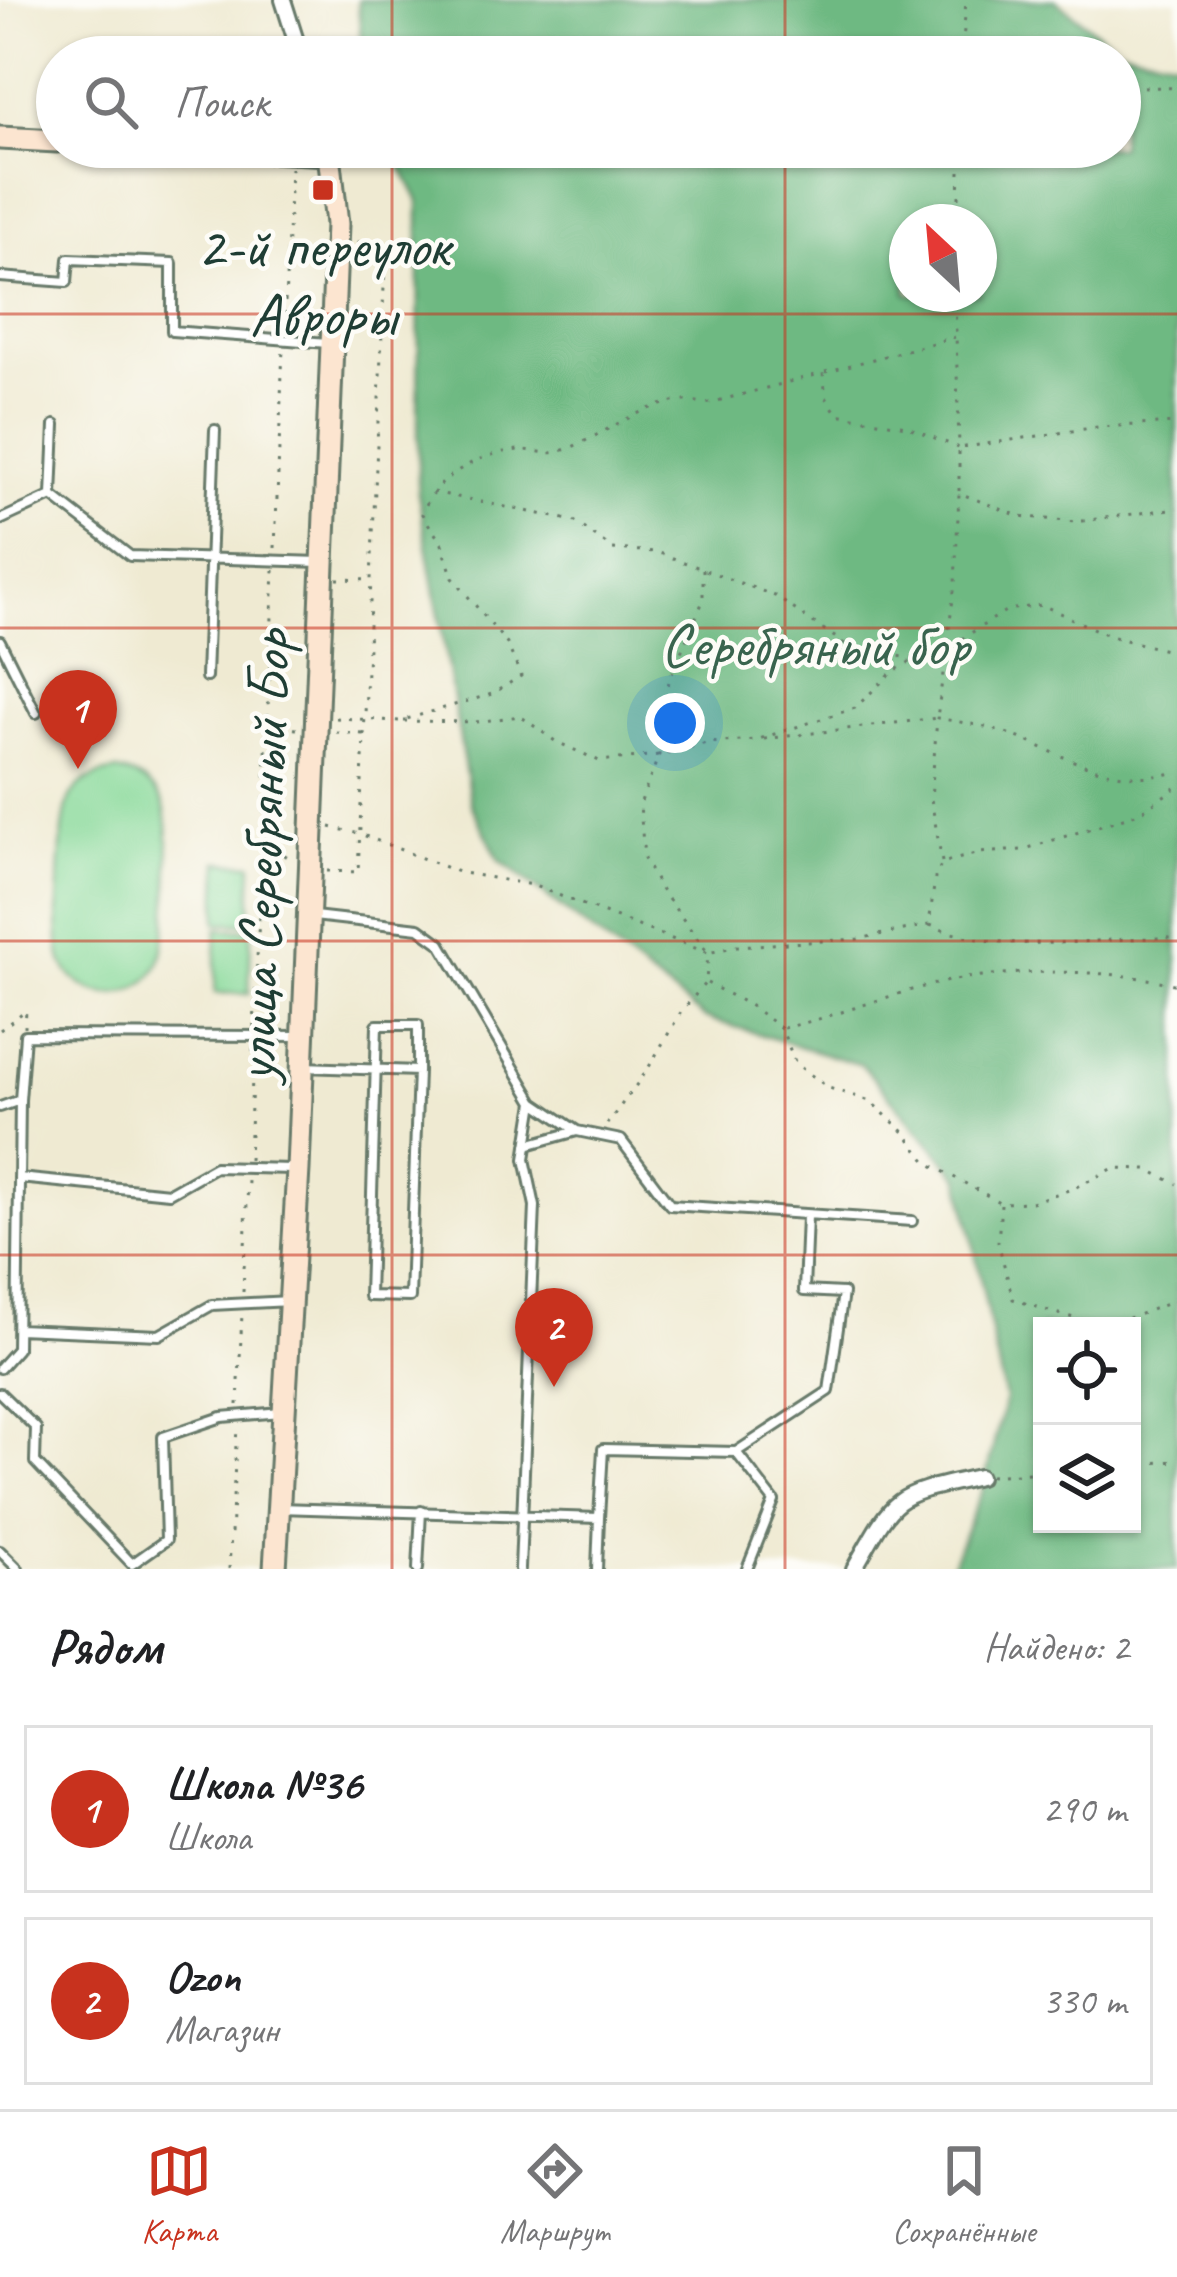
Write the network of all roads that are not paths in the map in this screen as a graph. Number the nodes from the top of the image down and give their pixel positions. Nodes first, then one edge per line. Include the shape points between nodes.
1 (283, 0) edge
2 (295, 36) edge
3 (0, 138) edge
4 (36, 139) edge
5 (330, 168) edge
6 (0, 277) edge
7 (332, 343) junction
8 (55, 424) dead end
9 (215, 430) dead end
10 (52, 496) junction
11 (0, 520) edge
12 (212, 559) junction
13 (322, 571) junction
14 (0, 641) edge
15 (206, 677) dead end
16 (36, 713) dead end
17 (307, 915) junction
18 (302, 1036) junction
19 (301, 1067) junction
20 (377, 1071) junction
21 (418, 1071) junction
22 (20, 1100) junction
23 (534, 1102) junction
24 (0, 1108) edge
25 (577, 1131) junction
26 (527, 1145) junction
27 (298, 1169) junction
28 (19, 1178) junction
29 (808, 1216) junction
30 (912, 1221) dead end
31 (290, 1300) junction
32 (18, 1329) junction
33 (0, 1368) edge
34 (0, 1393) edge
35 (286, 1412) junction
36 (736, 1452) junction
37 (979, 1477) road end
38 (278, 1508) junction
39 (421, 1511) junction
40 (524, 1516) junction
41 (599, 1518) junction
42 (0, 1551) edge
43 (18, 1569) edge
44 (275, 1569) edge
45 (418, 1569) edge
46 (520, 1569) edge
47 (597, 1569) edge
48 (748, 1569) edge
49 (854, 1569) edge

1 - 2 street
3 - 4 street
5 - 7 street, улица Серебряный Бор via 337,224
6 - 7 lane via 67,281 69,259 172,263 172,331
7 - 13 street, улица Серебряный Бор
8 - 10 lane
9 - 12 lane
10 - 11 lane
10 - 12 lane via 130,556
12 - 13 lane
12 - 15 lane
13 - 17 street, улица Серебряный Бор
14 - 16 lane
17 - 18 street, улица Серебряный Бор
17 - 23 lane via 418,928 441,944
18 - 19 street, улица Серебряный Бор
18 - 22 lane via 25,1034
19 - 20 lane
19 - 27 street, улица Серебряный Бор
20 - 21 lane
20 - 21 lane via 377,1025 418,1025
20 - 21 lane via 369,1296 410,1297
22 - 24 lane
22 - 28 lane
23 - 25 lane
23 - 26 lane
25 - 26 lane
25 - 29 lane via 620,1140 670,1205
26 - 40 lane via 535,1206
27 - 28 lane via 215,1167 169,1193
27 - 31 street, улица Серебряный Бор
28 - 32 lane
29 - 30 lane
29 - 36 lane via 804,1291 843,1293 830,1391
31 - 32 lane via 212,1305 159,1335
31 - 35 street, улица Серебряный Бор
32 - 33 lane via 17,1349
34 - 35 lane via 36,1428 35,1462 132,1564 166,1540 164,1437
35 - 38 street, улица Серебряный Бор
36 - 41 lane via 603,1449
36 - 48 lane via 773,1501
37 - 49 street via 913,1491 887,1509
38 - 39 lane
38 - 44 street, улица Серебряный Бор
39 - 40 lane
39 - 45 lane
40 - 41 lane
40 - 46 lane
41 - 47 lane
42 - 43 lane

